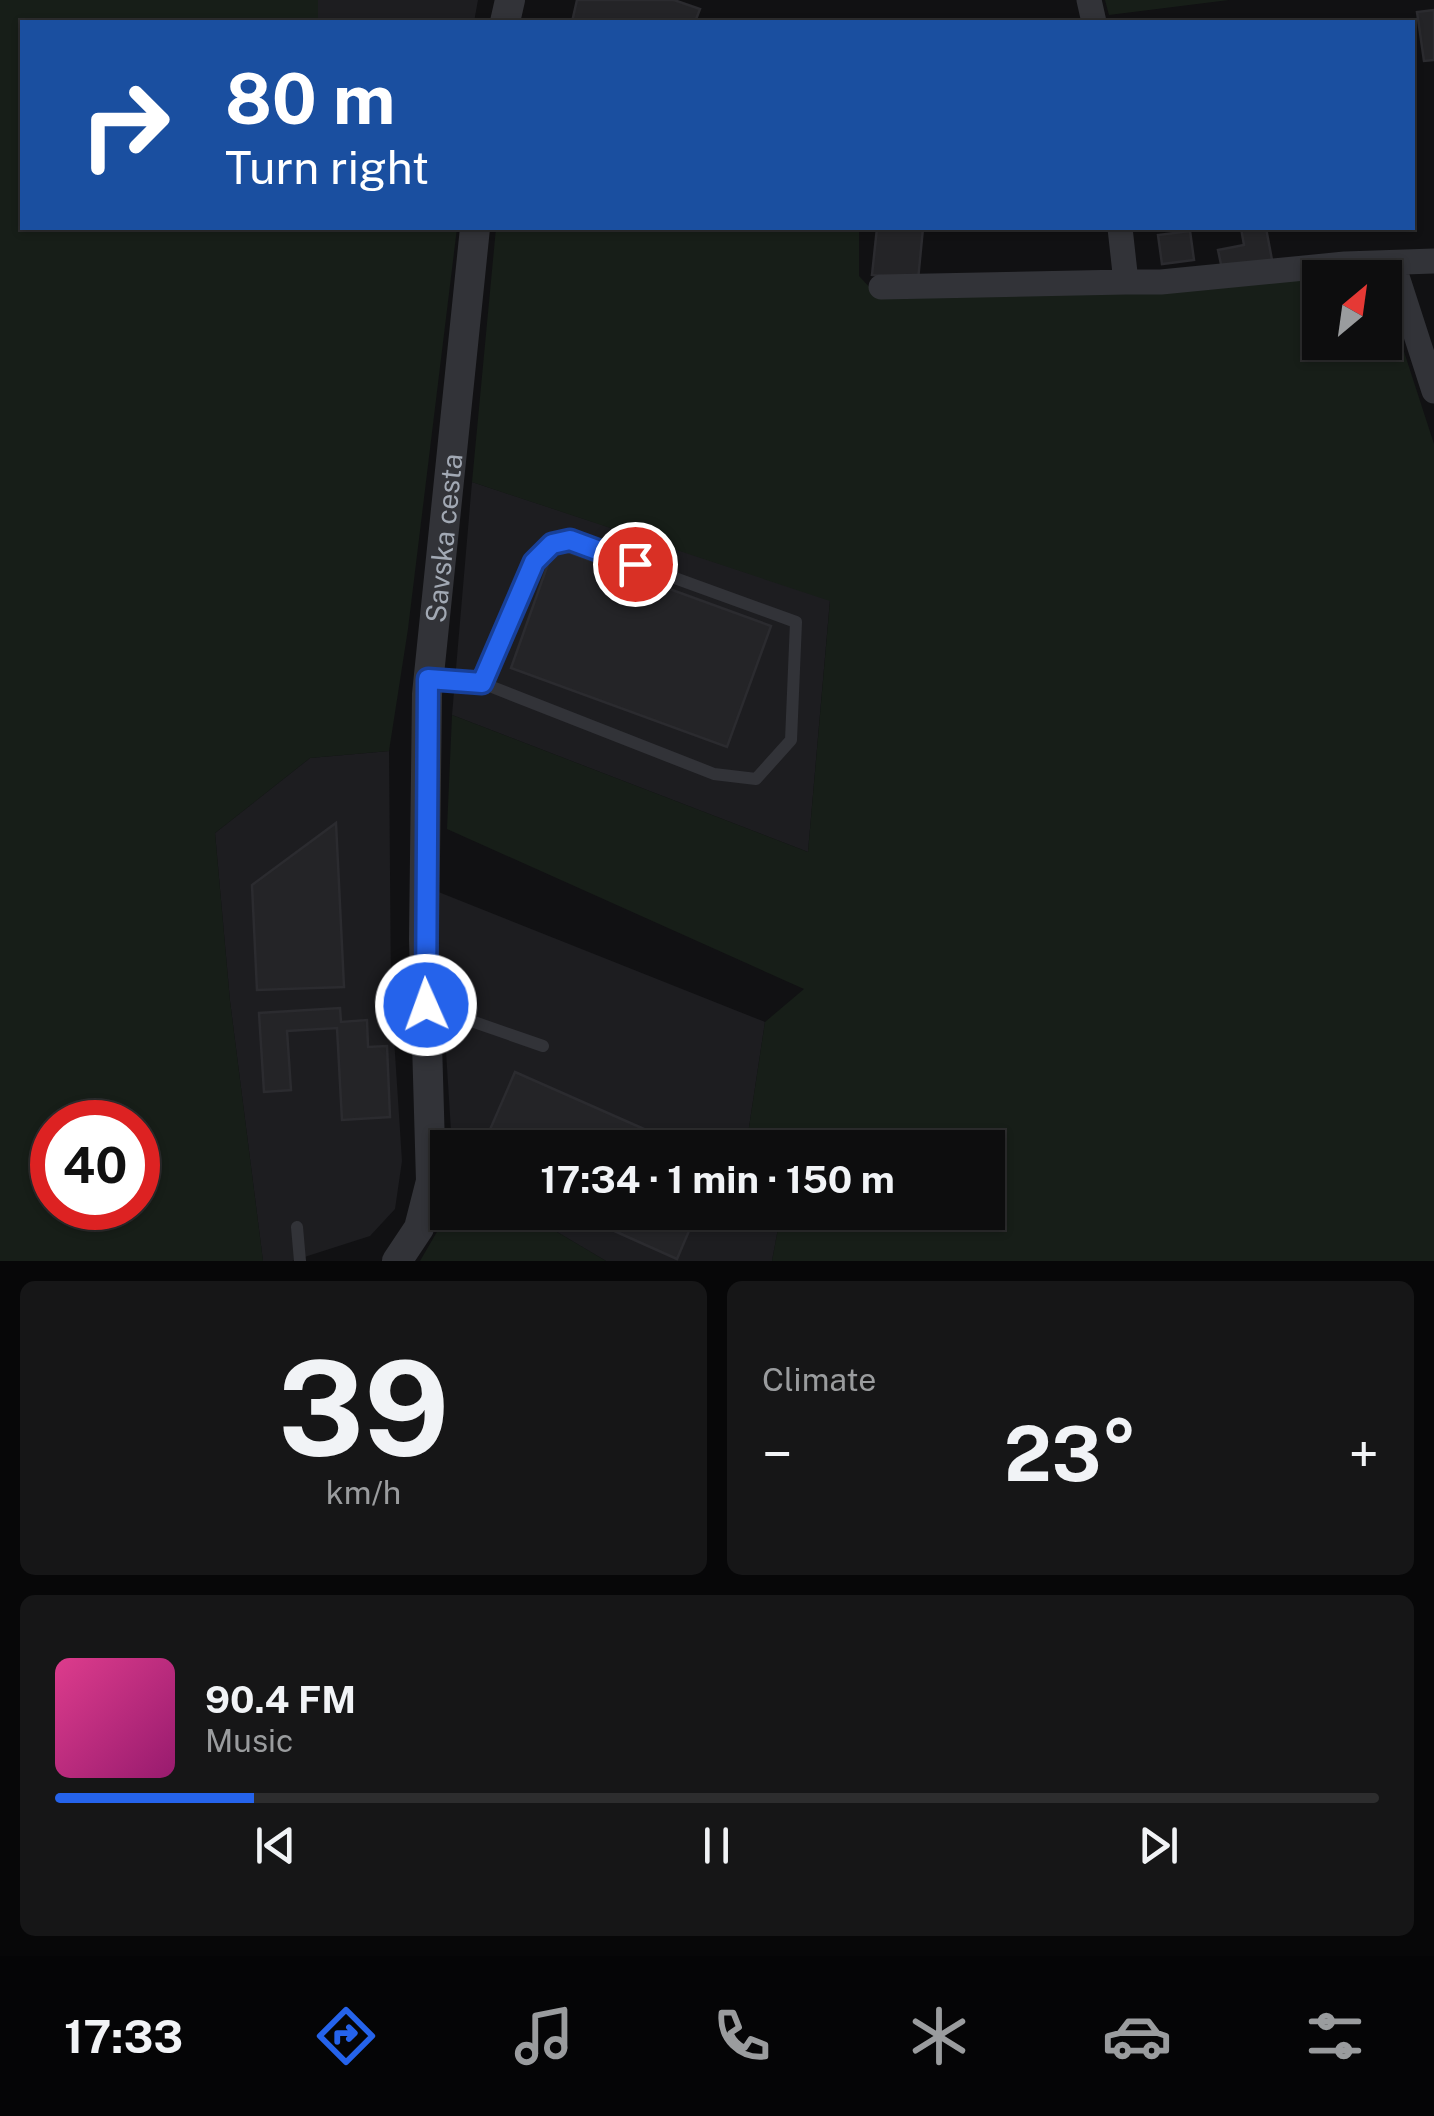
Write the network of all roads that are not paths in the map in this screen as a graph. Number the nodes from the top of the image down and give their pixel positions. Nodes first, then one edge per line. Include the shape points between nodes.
1 (475, 230) edge
2 (1120, 230) edge
3 (1434, 262) edge
4 (1402, 264) edge
5 (1302, 268) edge
6 (1126, 282) junction
7 (881, 288) dead end
8 (1402, 292) edge
9 (1434, 391) edge
10 (428, 679) junction
11 (482, 683) junction
12 (426, 1005) junction
13 (543, 1046) dead end
14 (297, 1227) dead end
15 (300, 1261) edge
16 (396, 1261) edge

1 - 10 street, Savska cesta
2 - 6 street
3 - 4 street
5 - 6 street
6 - 7 street
8 - 9 street
10 - 11 lane
10 - 12 street, Savska cesta
11 - 11 lane via 714,774 756,779 791,740 796,622 570,540 552,544 534,562
12 - 13 lane
12 - 16 street, Savska cesta via 431,1180 419,1228
14 - 15 lane

